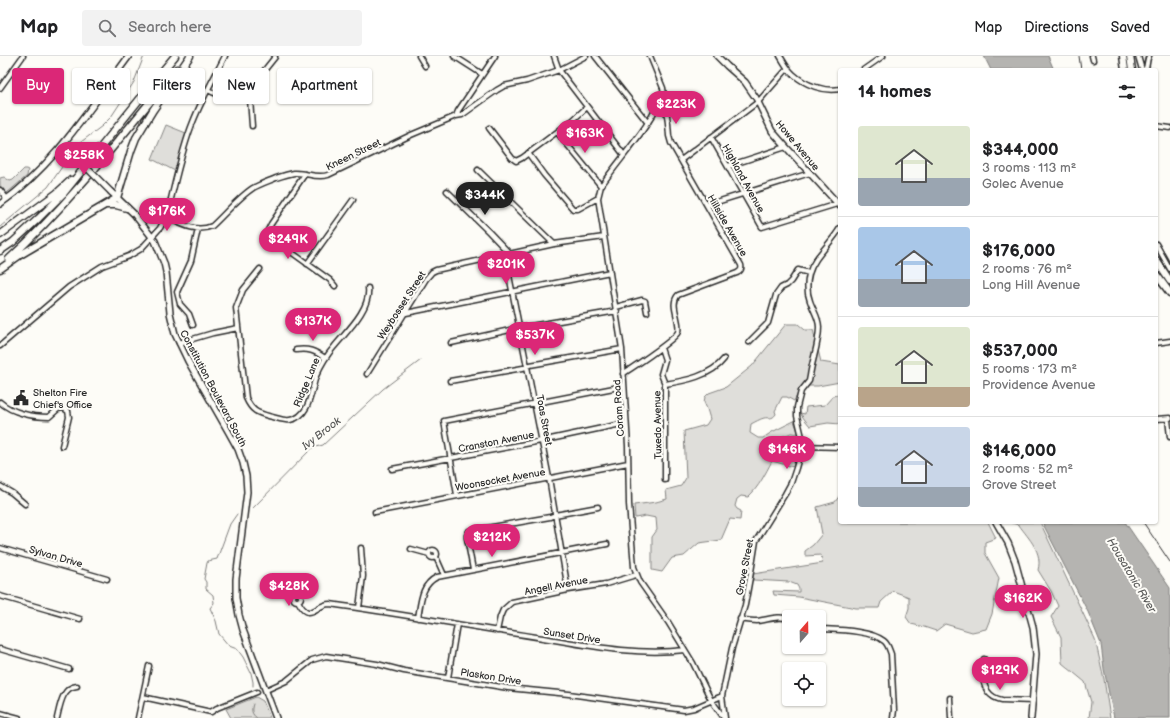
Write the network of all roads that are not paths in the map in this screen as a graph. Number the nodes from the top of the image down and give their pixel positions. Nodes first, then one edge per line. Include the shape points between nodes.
1 (23, 56) edge
2 (129, 56) edge
3 (175, 56) edge
4 (189, 56) edge
5 (225, 56) edge
6 (418, 56) edge
7 (454, 56) edge
8 (495, 56) edge
9 (554, 56) edge
10 (586, 56) edge
11 (595, 56) edge
12 (650, 56) edge
13 (717, 56) edge
14 (780, 56) edge
15 (883, 56) edge
16 (1122, 56) edge
17 (1130, 56) edge
18 (1138, 56) edge
19 (1149, 56) edge
20 (275, 57) edge
21 (425, 66) dead end
22 (266, 68) edge
23 (788, 68) junction
24 (868, 68) edge
25 (1125, 68) edge
26 (1132, 68) edge
27 (1141, 68) edge
28 (1146, 68) edge
29 (559, 70) junction
30 (482, 74) junction
31 (0, 88) edge
32 (208, 90) junction
33 (838, 90) edge
34 (213, 92) edge
35 (663, 93) junction
36 (758, 102) junction
37 (250, 104) edge
38 (587, 107) junction
39 (456, 116) junction
40 (648, 123) junction
41 (252, 126) dead end
42 (1158, 126) edge
43 (489, 128) dead end
44 (1170, 128) edge
45 (557, 132) junction
46 (711, 137) junction
47 (64, 144) junction
48 (786, 147) junction
49 (528, 153) junction
50 (624, 155) junction
51 (681, 160) junction
52 (89, 162) junction
53 (728, 166) junction
54 (478, 170) dead end
55 (810, 173) junction
56 (305, 174) junction
57 (601, 186) junction
58 (447, 191) dead end
59 (0, 192) edge
60 (743, 194) junction
61 (117, 198) junction
62 (598, 198) junction
63 (7, 199) junction
64 (353, 200) dead end
65 (0, 204) edge
66 (707, 205) junction
67 (838, 205) edge
68 (104, 206) junction
69 (127, 208) junction
70 (166, 217) junction
71 (198, 229) junction
72 (838, 232) edge
73 (0, 235) edge
74 (153, 237) junction
75 (604, 237) junction
76 (554, 244) junction
77 (1158, 248) edge
78 (0, 251) edge
79 (508, 254) junction
80 (1158, 263) edge
81 (307, 264) junction
82 (0, 268) edge
83 (260, 269) dead end
84 (1170, 269) edge
85 (610, 272) junction
86 (809, 273) junction
87 (1158, 277) edge
88 (1170, 281) edge
89 (335, 286) dead end
90 (368, 288) dead end
91 (512, 292) junction
92 (1170, 293) edge
93 (616, 309) junction
94 (647, 312) dead end
95 (406, 313) junction
96 (193, 325) dead end
97 (238, 328) junction
98 (519, 328) junction
99 (749, 342) dead end
100 (1170, 342) edge
101 (179, 343) junction
102 (451, 343) dead end
103 (1158, 343) edge
104 (0, 346) edge
105 (661, 348) junction
106 (622, 349) junction
107 (296, 350) dead end
108 (325, 358) junction
109 (724, 359) dead end
110 (526, 367) junction
111 (367, 374) dead end
112 (623, 374) junction
113 (450, 381) dead end
114 (665, 384) junction
115 (624, 386) junction
116 (0, 402) edge
117 (534, 403) junction
118 (1169, 418) edge
119 (1158, 419) edge
120 (626, 423) junction
121 (1170, 437) edge
122 (541, 441) junction
123 (62, 446) dead end
124 (802, 446) junction
125 (838, 447) edge
126 (450, 458) junction
127 (628, 463) junction
128 (392, 469) dead end
129 (549, 478) junction
130 (665, 480) dead end
131 (0, 486) edge
132 (457, 495) junction
133 (25, 504) dead end
134 (598, 507) dead end
135 (375, 512) dead end
136 (555, 515) junction
137 (997, 524) edge
138 (607, 544) dead end
139 (0, 548) edge
140 (361, 548) dead end
141 (411, 549) dead end
142 (562, 553) junction
143 (474, 570) junction
144 (444, 575) junction
145 (636, 575) junction
146 (107, 579) dead end
147 (568, 590) junction
148 (0, 596) edge
149 (298, 601) dead end
150 (359, 608) junction
151 (418, 618) junction
152 (782, 618) edge
153 (80, 619) dead end
154 (740, 619) junction
155 (457, 624) junction
156 (826, 630) edge
157 (497, 631) junction
158 (0, 649) edge
159 (685, 650) junction
160 (984, 659) dead end
161 (149, 666) dead end
162 (69, 669) dead end
163 (448, 678) junction
164 (78, 686) dead end
165 (266, 690) junction
166 (257, 692) dead end
167 (722, 696) junction
168 (143, 697) junction
169 (950, 698) dead end
170 (711, 700) junction
171 (1033, 701) junction
172 (0, 712) edge
173 (211, 712) junction
174 (19, 718) edge
175 (57, 718) edge
176 (138, 718) edge
177 (209, 718) edge
178 (276, 718) edge
179 (725, 718) edge
180 (893, 718) edge
181 (951, 718) edge
182 (1031, 718) edge

1 - 31 street
2 - 47 main road
3 - 52 highway
4 - 61 highway via 136,138
4 - 82 highway via 84,183
5 - 32 street
6 - 21 street
7 - 30 street
8 - 30 street
9 - 29 street
10 - 29 street, Kneen Street
11 - 40 street
12 - 35 street, Hillside Avenue
13 - 36 main road, Howe Avenue via 745,82
14 - 23 street
15 - 24 street
16 - 25 highway
17 - 26 highway
18 - 27 street
19 - 28 street
20 - 22 street
23 - 33 street via 799,78 824,90
23 - 36 street
29 - 38 street
29 - 39 street, Kneen Street via 504,86 462,115
30 - 39 street
32 - 34 street
32 - 70 street via 187,139
35 - 40 street, Coram Road
35 - 51 street, Hillside Avenue via 668,136
36 - 46 street
36 - 48 main road, Howe Avenue via 772,131
37 - 41 street
38 - 45 street
38 - 50 street
39 - 56 street, Kneen Street via 328,176
40 - 50 street, Coram Road
42 - 44 street
43 - 49 street via 514,160
45 - 49 street
45 - 57 street
46 - 51 street
46 - 53 street, Highland Avenue
47 - 61 main road, Constitution Boulevard South, bridge
47 - 63 main road
48 - 53 street
48 - 55 main road, Howe Avenue
49 - 62 street via 573,209 578,209
50 - 57 street, Coram Road
51 - 66 street, Hillside Avenue
52 - 73 highway via 57,193
52 - 78 highway via 63,194 24,232
53 - 60 street, Highland Avenue
54 - 76 street
55 - 60 street
55 - 67 main road, Howe Avenue
56 - 71 street, Kneen Street via 292,173 254,188 212,226
56 - 81 street via 268,230 273,239
57 - 62 street, Coram Road
58 - 79 street
59 - 63 street
60 - 66 street
60 - 67 street, Highland Avenue via 762,227
61 - 68 highway
61 - 69 main road, Constitution Boulevard South
62 - 75 street, Coram Road
63 - 65 main road
64 - 81 street
66 - 105 street, Hillside Avenue via 742,269 740,272 678,295 675,301 677,334
68 - 69 highway via 116,205
68 - 82 highway
69 - 74 main road, Constitution Boulevard South
70 - 71 street
70 - 74 street
71 - 96 street via 192,261 177,292 180,304 190,316
72 - 86 street, Grove Street via 816,259
74 - 101 main road, Constitution Boulevard South via 164,263 171,320
74 - 104 street via 130,256 102,266 69,287
75 - 76 street, Weybosset Street
75 - 85 street, Coram Road
76 - 79 street, Weybosset Street
77 - 84 street
79 - 91 street, Toas Street
79 - 95 street, Weybosset Street via 432,272
80 - 88 highway
81 - 89 street
83 - 97 street, Ridge Lane via 243,290 236,308
85 - 91 street
85 - 93 street, Coram Road
86 - 99 street via 798,270 791,281 778,291 768,323
86 - 124 street, Grove Street via 808,292 819,326 809,381 801,392 797,407
87 - 92 highway
90 - 108 street, Ridge Lane via 369,294 359,316
91 - 95 street
91 - 98 street, Toas Street
93 - 94 street via 642,300 646,303
93 - 98 street
93 - 106 street, Coram Road
95 - 111 street, Weybosset Street
97 - 101 street via 213,332
97 - 108 street, Ridge Lane via 246,398 249,406 260,414 283,420 300,415 308,405
98 - 102 street
98 - 110 street, Toas Street
100 - 103 street
101 - 165 main road, Constitution Boulevard South via 238,449 246,476 247,492 236,598 241,622
105 - 112 street, Hillside Avenue
105 - 114 street, Tuxedo Avenue via 665,360 661,374
106 - 110 street
106 - 112 street, Coram Road
107 - 108 street via 312,350
109 - 114 street via 696,377
110 - 113 street
110 - 117 street, Toas Street
112 - 115 street, Coram Road
114 - 130 street, Tuxedo Avenue
115 - 117 street
115 - 120 street, Coram Road
116 - 123 street via 13,411 42,417 49,417 58,409 68,411
117 - 122 street, Toas Street
117 - 126 street via 444,421
118 - 119 street
118 - 121 street
120 - 122 street, Cranston Avenue
120 - 127 street, Coram Road
122 - 126 street, Cranston Avenue
122 - 129 street, Toas Street
124 - 125 street
124 - 154 street, Grove Street via 791,483 756,541 745,605
126 - 128 street, Cranston Avenue
126 - 132 street
127 - 129 street, Woonsocket Avenue
127 - 145 street, Coram Road
129 - 132 street, Woonsocket Avenue
129 - 136 street, Toas Street
131 - 133 street
132 - 135 street, Woonsocket Avenue
134 - 136 street
136 - 142 street, Toas Street
136 - 143 street via 469,531 466,535
137 - 171 main road via 1015,561 1033,627 1036,654
138 - 142 street
139 - 146 street, Sylvan Drive
140 - 150 street via 364,576
141 - 144 street via 429,554 431,558 436,557
142 - 143 street
142 - 147 street, Toas Street
143 - 144 street
144 - 151 street via 431,580 427,585 423,592
145 - 147 street, Angell Avenue via 606,584
145 - 159 street, Coram Road
147 - 157 street, Angell Avenue via 512,602 503,610
148 - 153 street
149 - 150 street, Sunset Drive via 308,612 326,604
150 - 151 street, Sunset Drive
151 - 155 street, Sunset Drive
152 - 154 street via 754,621
154 - 167 street, Grove Street
155 - 157 street, Sunset Drive
155 - 163 street
156 - 180 street via 876,637 888,646 891,654
157 - 159 street, Sunset Drive via 639,652
158 - 162 street
159 - 170 street, Coram Road
160 - 171 street via 983,680 986,690 991,695 1002,700
161 - 168 street
163 - 165 street, Plaskon Drive via 326,656 312,660 286,680
163 - 170 street, Plaskon Drive via 684,710
164 - 175 street via 72,687 64,694
165 - 178 main road, Constitution Boulevard South
166 - 173 street
167 - 170 street, Plaskon Drive
167 - 179 street, Grove Street
168 - 173 street
168 - 176 street
169 - 181 street
170 - 179 street, Coram Road
171 - 182 main road
172 - 174 street
173 - 177 street

